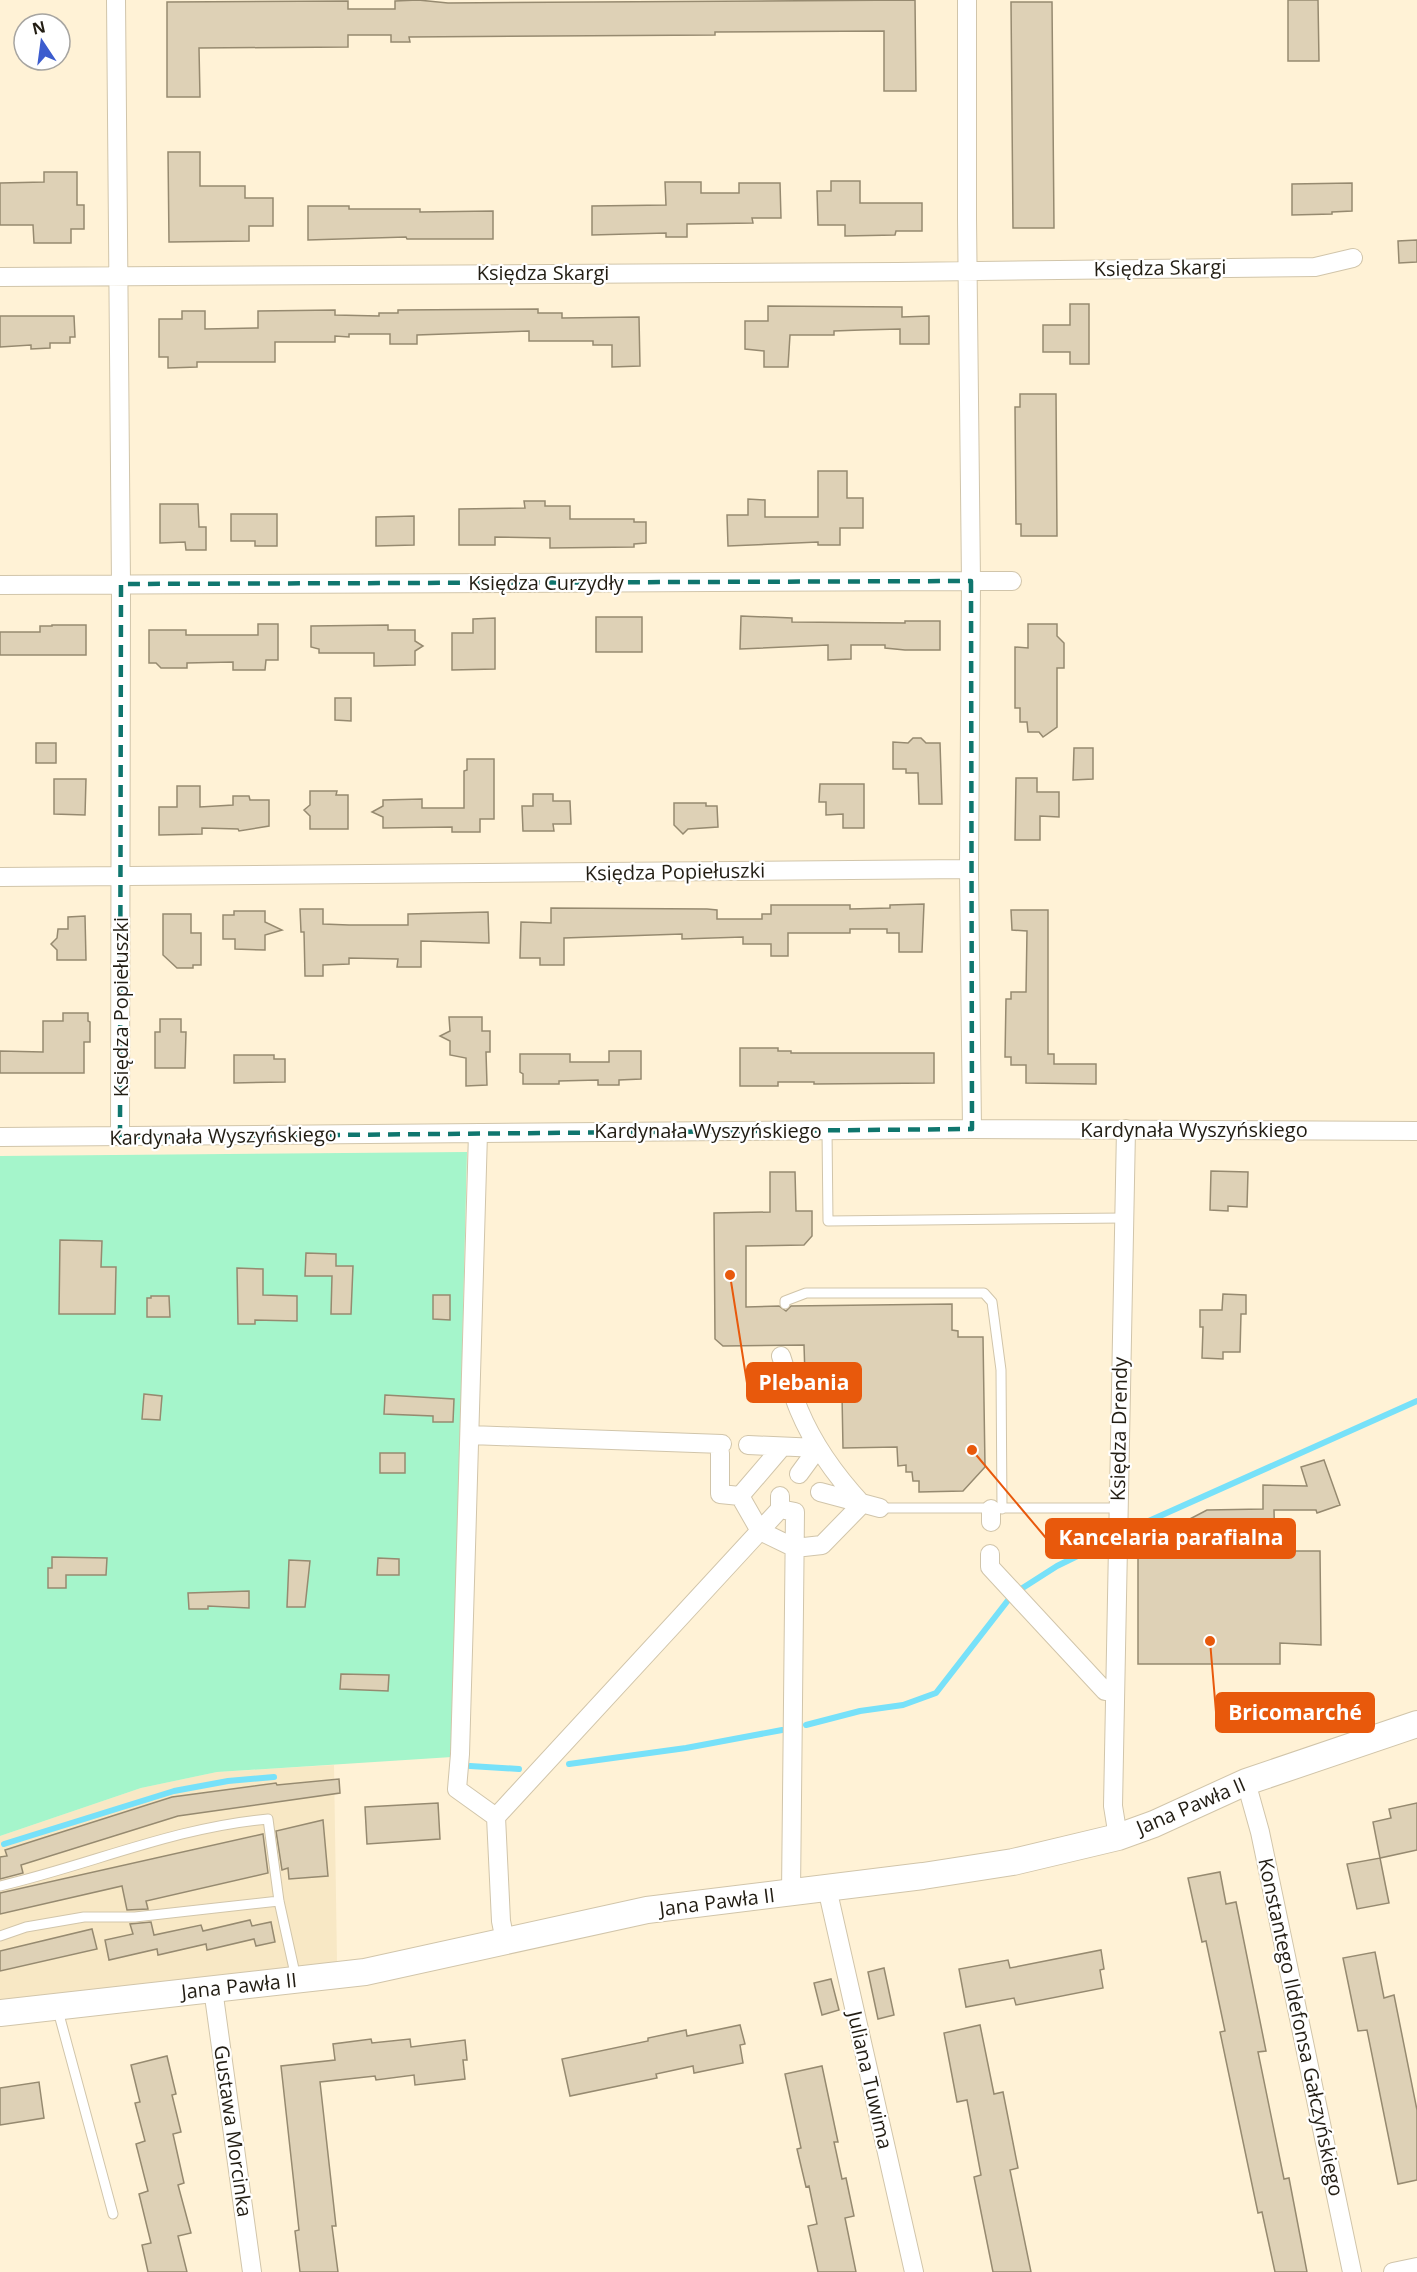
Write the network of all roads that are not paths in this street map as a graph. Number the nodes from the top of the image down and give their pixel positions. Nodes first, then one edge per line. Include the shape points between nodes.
1 (116, 0) edge
2 (967, 0) edge
3 (1353, 258) dead end
4 (967, 271) junction
5 (0, 277) edge
6 (120, 277) junction
7 (971, 581) junction
8 (1012, 581) dead end
9 (121, 584) junction
10 (0, 585) edge
11 (969, 869) junction
12 (121, 876) junction
13 (0, 877) edge
14 (972, 1129) junction
15 (1126, 1129) junction
16 (827, 1131) junction
17 (1417, 1131) edge
18 (478, 1133) junction
19 (0, 1137) edge
20 (120, 1137) junction
21 (1124, 1218) junction
22 (785, 1304) dead end
23 (781, 1356) dead end
24 (470, 1435) junction
25 (748, 1445) dead end
26 (782, 1447) junction
27 (818, 1448) junction
28 (799, 1474) dead end
29 (820, 1492) dead end
30 (740, 1496) junction
31 (862, 1504) junction
32 (880, 1508) joint
33 (1118, 1508) junction
34 (994, 1513) junction
35 (760, 1530) junction
36 (795, 1548) junction
37 (990, 1554) dead end
38 (1115, 1691) junction
39 (1417, 1724) edge
40 (1246, 1782) junction
41 (496, 1817) junction
42 (1118, 1837) junction
43 (0, 1886) edge
44 (827, 1888) junction
45 (791, 1893) junction
46 (279, 1901) junction
47 (0, 1936) edge
48 (505, 1941) junction
49 (296, 1980) junction
50 (213, 1989) junction
51 (57, 2007) junction
52 (0, 2013) edge
53 (113, 2214) dead end
54 (1417, 2267) edge
55 (252, 2272) edge
56 (914, 2272) edge
57 (1352, 2272) edge
58 (1393, 2272) edge

1 - 6 street
2 - 4 street
3 - 4 street, Księdza Skargi via 1315,267
4 - 6 street, Księdza Skargi
4 - 7 street
5 - 6 street, Księdza Skargi
6 - 9 street
7 - 8 street, Księdza Curzydły
7 - 9 street, Księdza Curzydły
7 - 11 street
9 - 10 street, Księdza Curzydły
9 - 12 street
11 - 12 street, Księdza Popiełuszki
11 - 14 street
12 - 13 street, Księdza Popiełuszki
12 - 20 street, Księdza Popiełuszki
14 - 15 street, Kardynała Wyszyńskiego
14 - 16 street, Kardynała Wyszyńskiego
15 - 17 street, Kardynała Wyszyńskiego
15 - 21 street, Księdza Drendy
16 - 18 street, Kardynała Wyszyńskiego
16 - 21 lane via 828,1221
18 - 20 street, Kardynała Wyszyńskiego
18 - 24 street
19 - 20 street, Kardynała Wyszyńskiego
21 - 33 street, Księdza Drendy
22 - 34 lane via 806,1293 984,1293 992,1302 1001,1370
23 - 27 street via 799,1410
24 - 30 street via 721,1449 720,1494
24 - 41 street via 457,1789
25 - 26 street
26 - 27 street
26 - 30 street
27 - 28 street
27 - 31 street
29 - 31 street
30 - 35 street
31 - 32 street
31 - 36 street via 822,1545
32 - 34 lane
33 - 34 lane
33 - 38 street, Księdza Drendy
35 - 36 street
35 - 36 street via 780,1502 795,1512
35 - 41 street
36 - 45 street
37 - 38 street via 990,1567 1105,1691
38 - 42 street, Księdza Drendy via 1113,1806
39 - 40 street, Jana Pawła II
40 - 42 street, Jana Pawła II
40 - 57 street, Konstantego Ildefonsa Gałczyńskiego via 1260,1832
41 - 48 street
42 - 44 street, Jana Pawła II via 1013,1862
43 - 46 lane via 192,1831 268,1819
44 - 45 street, Jana Pawła II
44 - 56 street, Juliana Tuwima
45 - 48 street, Jana Pawła II via 646,1910
46 - 47 lane via 135,1917 84,1917
46 - 49 lane
48 - 49 street, Jana Pawła II via 364,1972
49 - 50 street, Jana Pawła II
50 - 51 street, Jana Pawła II
50 - 55 street, Gustawa Morcinka
51 - 52 street, Jana Pawła II
51 - 53 lane
54 - 58 street

